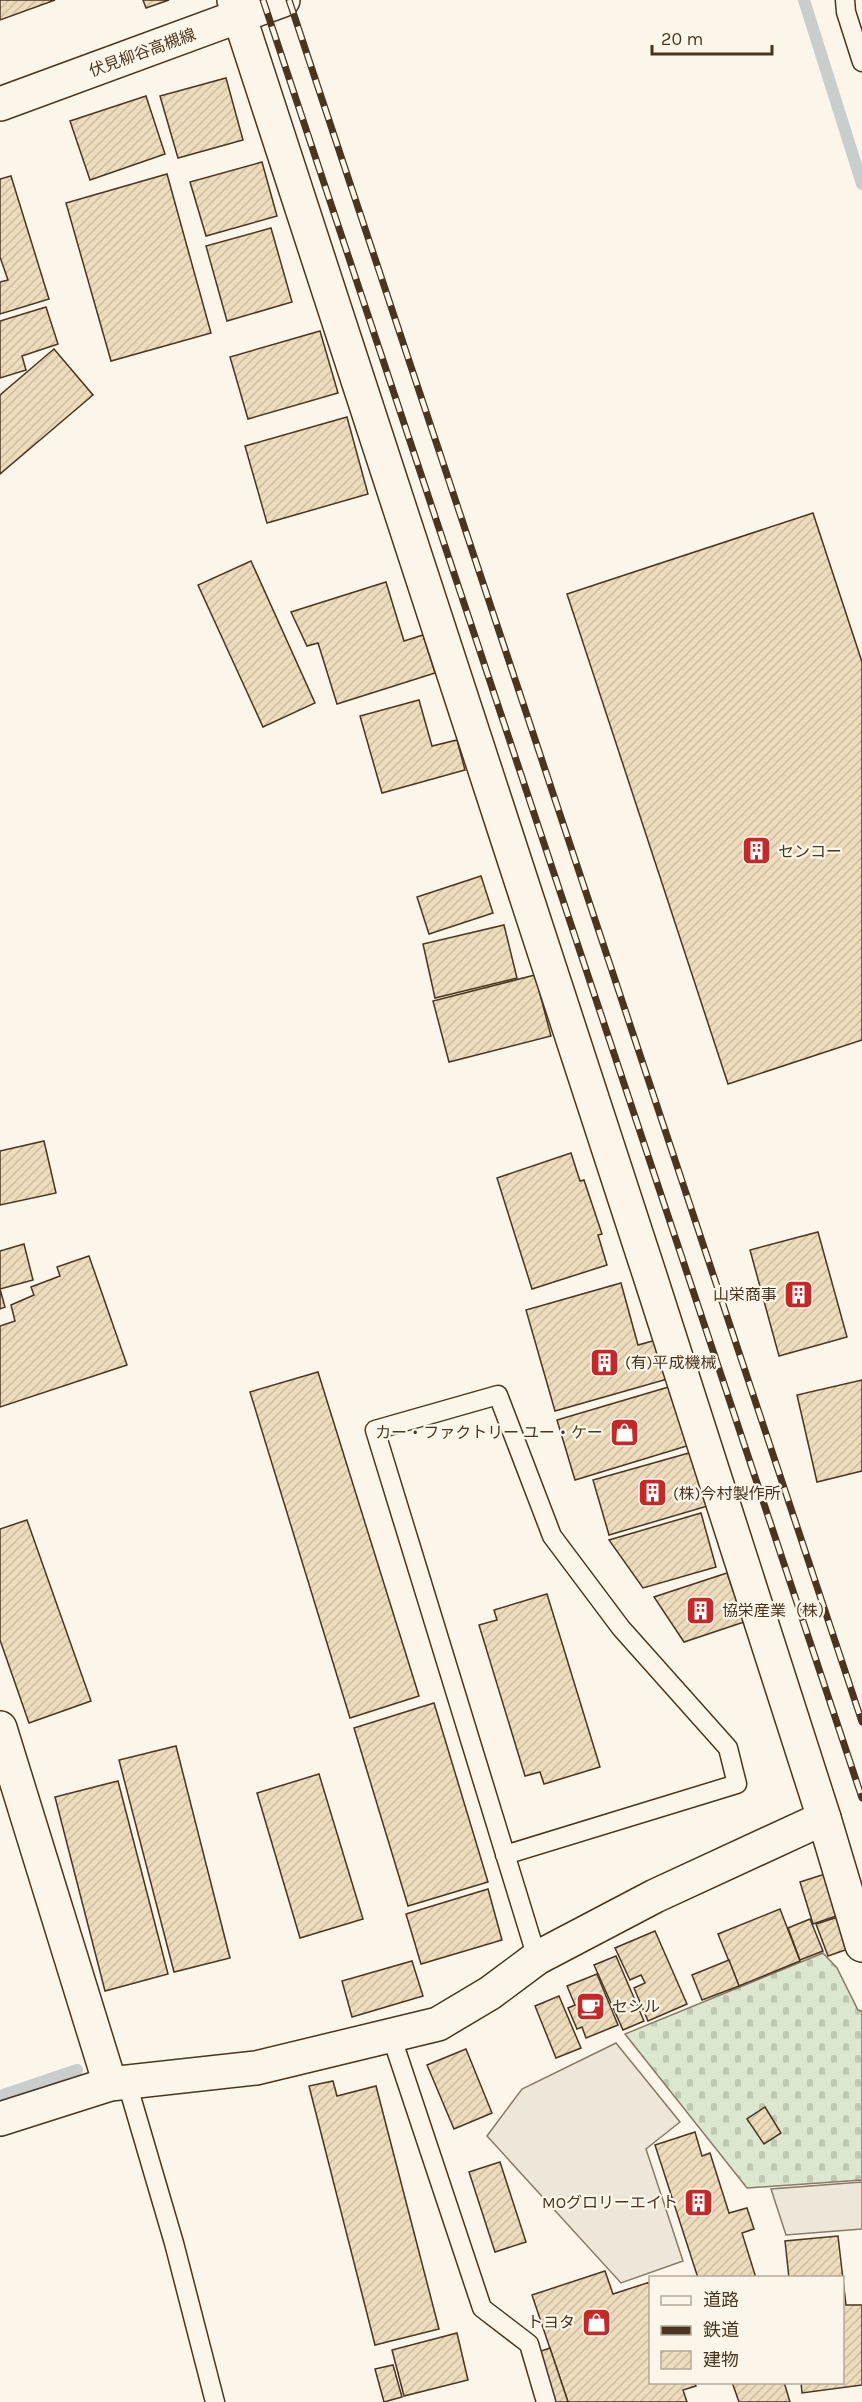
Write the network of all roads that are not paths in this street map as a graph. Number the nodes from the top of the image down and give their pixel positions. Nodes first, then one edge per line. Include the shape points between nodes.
1 (283, 0) edge
2 (845, 0) edge
3 (237, 8) edge
4 (862, 62) edge
5 (0, 104) edge
6 (0, 1728) edge
7 (824, 1818) junction
8 (505, 1855) junction
9 (862, 1945) edge
10 (537, 1958) junction
11 (391, 2035) junction
12 (118, 2083) junction
13 (0, 2119) edge
14 (215, 2402) edge
15 (546, 2402) edge

1 - 3 street, 伏見柳谷高槻線
2 - 4 lane
3 - 5 street, 伏見柳谷高槻線
3 - 7 street
6 - 12 street
7 - 9 street
7 - 10 street via 655,1896
8 - 8 lane via 737,1784 728,1748 621,1628 552,1536 498,1395 375,1430
8 - 10 lane
10 - 11 street via 490,1993 438,2024
11 - 12 street via 256,2068
11 - 15 lane via 482,2308 529,2344
12 - 13 street
12 - 14 lane via 174,2243

